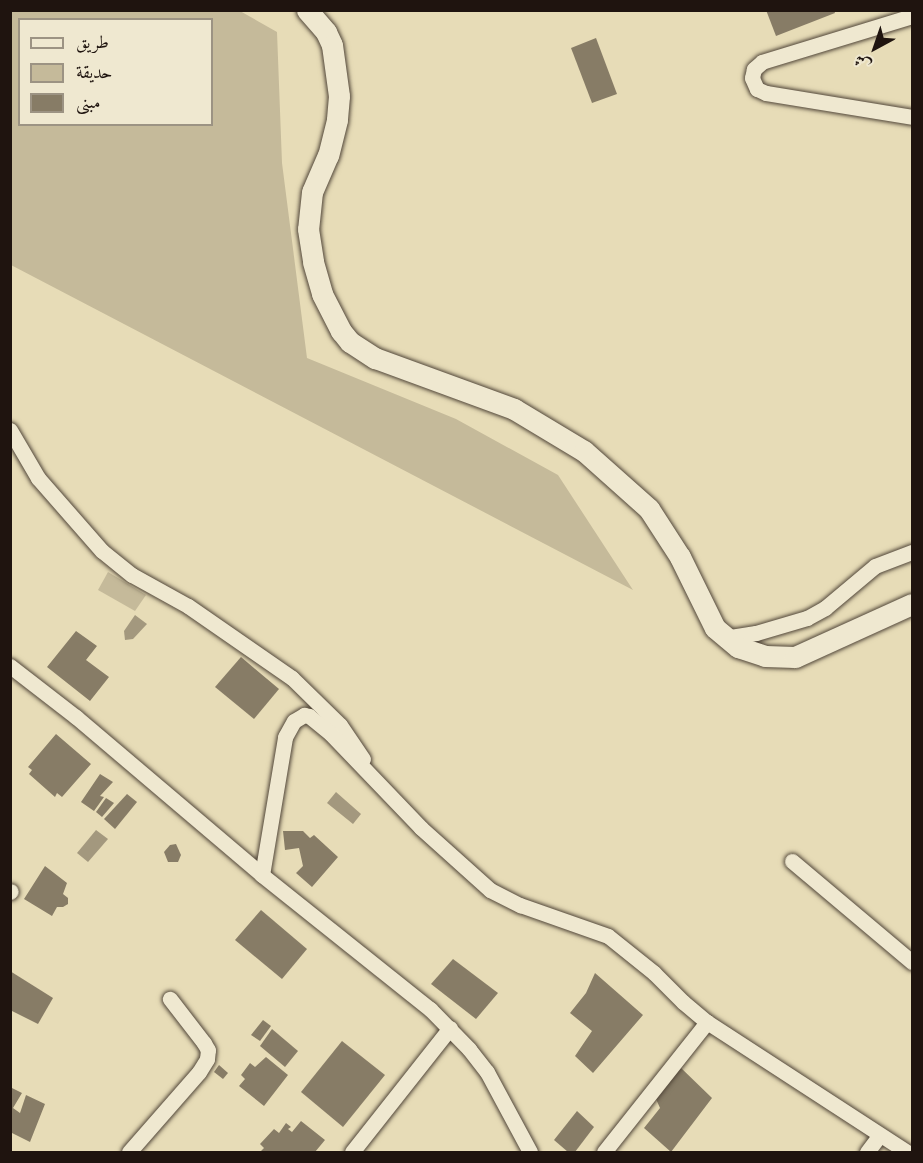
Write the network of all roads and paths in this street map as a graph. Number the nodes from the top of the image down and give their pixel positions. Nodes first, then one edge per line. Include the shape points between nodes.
1 (307, 10) edge
2 (912, 16) edge
3 (912, 117) edge
4 (10, 430) edge
5 (912, 552) edge
6 (912, 604) edge
7 (724, 638) junction
8 (10, 666) edge
9 (370, 776) junction
10 (792, 861) dead end
11 (262, 875) junction
12 (912, 962) edge
13 (170, 999) dead end
14 (707, 1022) junction
15 (450, 1028) junction
16 (880, 1135) junction
17 (129, 1152) edge
18 (352, 1152) edge
19 (530, 1152) edge
20 (604, 1152) edge
21 (867, 1152) edge
22 (907, 1152) edge

1 - 7 street via 326,33 338,72 337,120 312,192 308,229 317,279 341,331 350,342 375,358 514,409 584,451 649,509 680,557 709,619
2 - 3 street via 762,62 754,69 752,78 757,89 766,93
4 - 9 street via 38,478 102,551 132,575 188,606 305,688 352,741
5 - 7 street via 875,566 807,618
6 - 7 street via 795,657 765,656
8 - 11 street
9 - 11 street via 314,718 304,716 294,722 282,750
9 - 14 street via 490,890 520,905 608,936
10 - 12 street
11 - 15 street
13 - 17 street via 204,1043 207,1059
14 - 16 street
14 - 20 street
15 - 18 street
15 - 19 street via 487,1072
16 - 21 street
16 - 22 street

